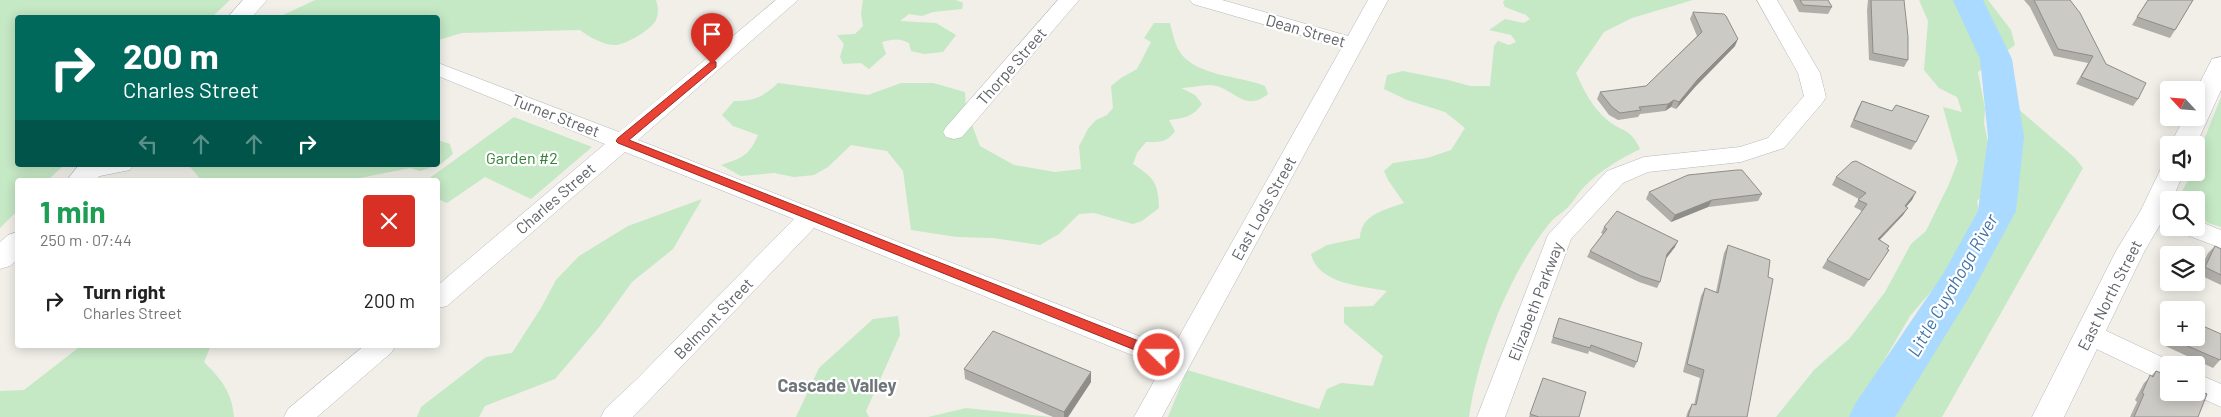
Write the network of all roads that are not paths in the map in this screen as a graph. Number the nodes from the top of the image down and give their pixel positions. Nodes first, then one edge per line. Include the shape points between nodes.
1 (256, 0) edge
2 (788, 0) edge
3 (1069, 0) edge
4 (1200, 0) edge
5 (1378, 0) edge
6 (1767, 0) edge
7 (241, 15) edge
8 (1354, 44) junction
9 (2221, 64) edge
10 (440, 70) edge
11 (2205, 98) edge
12 (954, 132) dead end
13 (622, 141) junction
14 (112, 167) edge
15 (88, 172) edge
16 (2160, 215) edge
17 (810, 217) junction
18 (2205, 233) edge
19 (2221, 239) edge
20 (15, 245) edge
21 (0, 259) edge
22 (440, 297) edge
23 (2089, 334) junction
24 (379, 348) edge
25 (1177, 362) junction
26 (2160, 367) edge
27 (2205, 388) edge
28 (2221, 396) edge
29 (298, 417) edge
30 (615, 417) edge
31 (1148, 417) edge
32 (1491, 417) edge
33 (2048, 417) edge

1 - 7 street
2 - 13 street, Charles Street
3 - 12 street, Thorpe Street
4 - 8 street, Dean Street
5 - 8 street, East Lods Street
6 - 32 street, Elizabeth Parkway via 1809,73 1815,96 1776,143 1741,154 1644,165 1615,177 1560,235
8 - 25 street, East Lods Street
9 - 11 street
10 - 13 street, Turner Street
13 - 17 street, Turner Street
13 - 22 street, Charles Street
14 - 15 street
16 - 23 street, East North Street via 2130,251
17 - 25 street, Turner Street
17 - 30 street, Belmont Street
18 - 19 street
20 - 21 street
23 - 26 street
23 - 33 street, East North Street
24 - 29 street
25 - 31 street, East Lods Street
27 - 28 street

